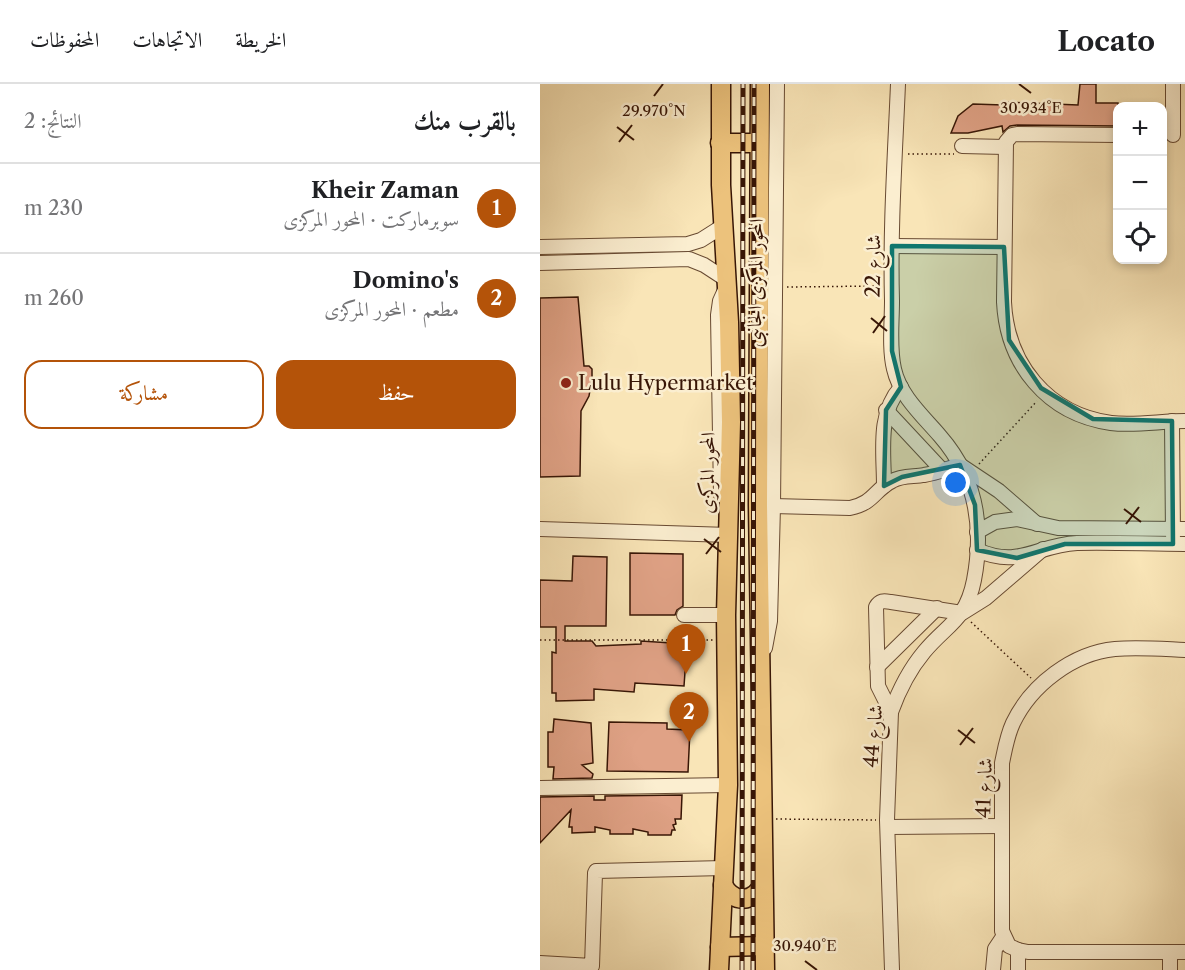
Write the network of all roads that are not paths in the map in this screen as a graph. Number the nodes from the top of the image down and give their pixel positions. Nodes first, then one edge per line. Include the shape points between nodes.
1 (721, 84) edge
2 (760, 84) edge
3 (777, 84) edge
4 (898, 84) edge
5 (1173, 84) edge
6 (1113, 135) edge
7 (1173, 135) edge
8 (720, 142) junction
9 (759, 143) junction
10 (962, 146) road end
11 (1005, 147) junction
12 (723, 226) junction
13 (892, 246) junction
14 (1004, 247) junction
15 (540, 248) edge
16 (540, 263) edge
17 (727, 283) junction
18 (767, 369) junction
19 (901, 387) junction
20 (886, 410) junction
21 (1178, 421) edge
22 (966, 468) junction
23 (942, 470) junction
24 (884, 486) junction
25 (773, 506) junction
26 (1037, 524) junction
27 (1179, 528) edge
28 (540, 529) edge
29 (977, 531) junction
30 (725, 534) junction
31 (1179, 544) edge
32 (1043, 549) junction
33 (977, 550) junction
34 (937, 608) junction
35 (962, 614) junction
36 (684, 615) dead end
37 (726, 615) junction
38 (1185, 650) edge
39 (760, 661) junction
40 (877, 667) junction
41 (891, 711) junction
42 (728, 785) junction
43 (540, 788) edge
44 (887, 824) junction
45 (1002, 826) junction
46 (723, 876) junction
47 (763, 884) junction
48 (1010, 944) junction
49 (764, 946) junction
50 (720, 947) junction
51 (1170, 952) junction
52 (1185, 952) edge
53 (540, 963) edge
54 (719, 970) edge
55 (765, 970) edge
56 (892, 970) edge
57 (993, 970) edge
58 (1018, 970) edge
59 (1170, 970) edge

1 - 8 main road, المحور المركزى
2 - 9 main road
3 - 18 street, المحور المركزى الجانبى via 775,287
4 - 13 street, شارع 22
5 - 7 street
6 - 11 street via 1017,134 1008,138
8 - 9 main road
8 - 12 main road, المحور المركزى
9 - 18 main road
10 - 11 street
11 - 14 street
12 - 15 street via 701,240 681,245
12 - 17 main road, المحور المركزى
13 - 14 street
13 - 19 street, شارع 22 via 894,370
14 - 21 street via 1005,321 1009,340 1028,374 1074,412 1093,419 1113,423
16 - 17 street via 689,260 704,265
17 - 30 main road, المحور المركزى via 730,388
18 - 25 street, المحور المركزى الجانبى
18 - 39 main road via 758,512
19 - 20 street
19 - 22 street, شارع 22
20 - 23 street
20 - 24 street
21 - 27 street
22 - 23 street
22 - 26 street
22 - 29 street, شارع 22
23 - 24 street via 902,477
24 - 25 street via 870,501 850,508
25 - 39 street, المحور المركزى الجانبى via 770,621
26 - 27 street via 1058,528
26 - 29 street via 1006,519
27 - 31 street
28 - 30 street
29 - 33 street, شارع 44
30 - 37 main road, المحور المركزى
31 - 32 street via 1077,543
32 - 33 street via 1017,558 996,557
32 - 35 street
33 - 35 street, شارع 44 via 974,582
34 - 35 street
34 - 40 street
34 - 40 street via 879,603
35 - 41 street, شارع 44 via 912,667
36 - 37 street
37 - 42 main road, المحور المركزى
38 - 45 street, شارع 41 via 1114,649 1094,653 1065,667 1041,687 1014,721 1006,742
39 - 47 main road
40 - 41 street via 878,686
41 - 44 street, شارع 44
42 - 43 street
42 - 46 main road, المحور المركزى
44 - 45 street
44 - 56 street, شارع 44
45 - 48 street, شارع 41
46 - 47 main road via 731,895 743,899 756,895
46 - 50 main road, المحور المركزى
46 - 53 street via 596,871 592,966
47 - 49 main road
48 - 51 street
48 - 57 street via 995,949
48 - 58 street, شارع 41
49 - 50 main road
49 - 55 main road
50 - 54 main road, المحور المركزى
51 - 52 street
51 - 59 street

